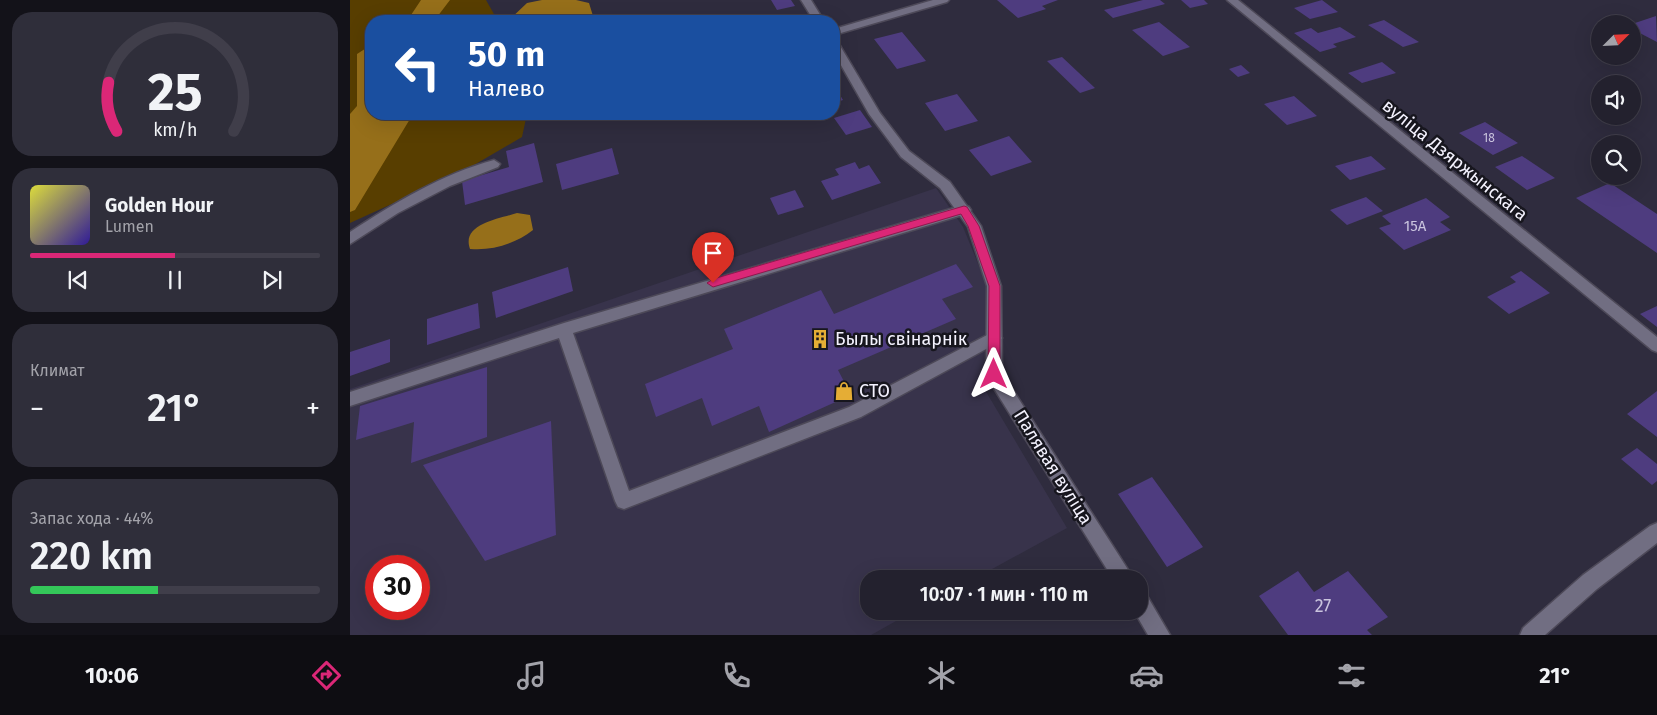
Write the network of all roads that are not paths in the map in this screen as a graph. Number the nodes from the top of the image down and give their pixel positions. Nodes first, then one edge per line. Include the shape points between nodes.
1 (806, 0) edge
2 (944, 0) edge
3 (1232, 0) edge
4 (815, 15) edge
5 (840, 30) edge
6 (840, 54) edge
7 (494, 164) dead end
8 (964, 210) junction
9 (350, 239) edge
10 (564, 329) junction
11 (994, 338) junction
12 (1657, 346) edge
13 (350, 399) edge
14 (1657, 532) edge
15 (1118, 570) edge
16 (1148, 616) edge
17 (1160, 635) edge
18 (1530, 635) edge

1 - 4 street
2 - 5 street
3 - 12 street, вуліца Дзяржынскага
6 - 8 street, Палявая вуліца via 876,114 905,154 945,185
7 - 9 street via 445,183 393,210
8 - 10 street
8 - 11 street, Палявая вуліца via 974,226 994,286
10 - 11 street via 624,501 855,412
10 - 13 street
11 - 15 street, Палявая вуліца via 994,374
14 - 18 street via 1590,582
16 - 17 street

